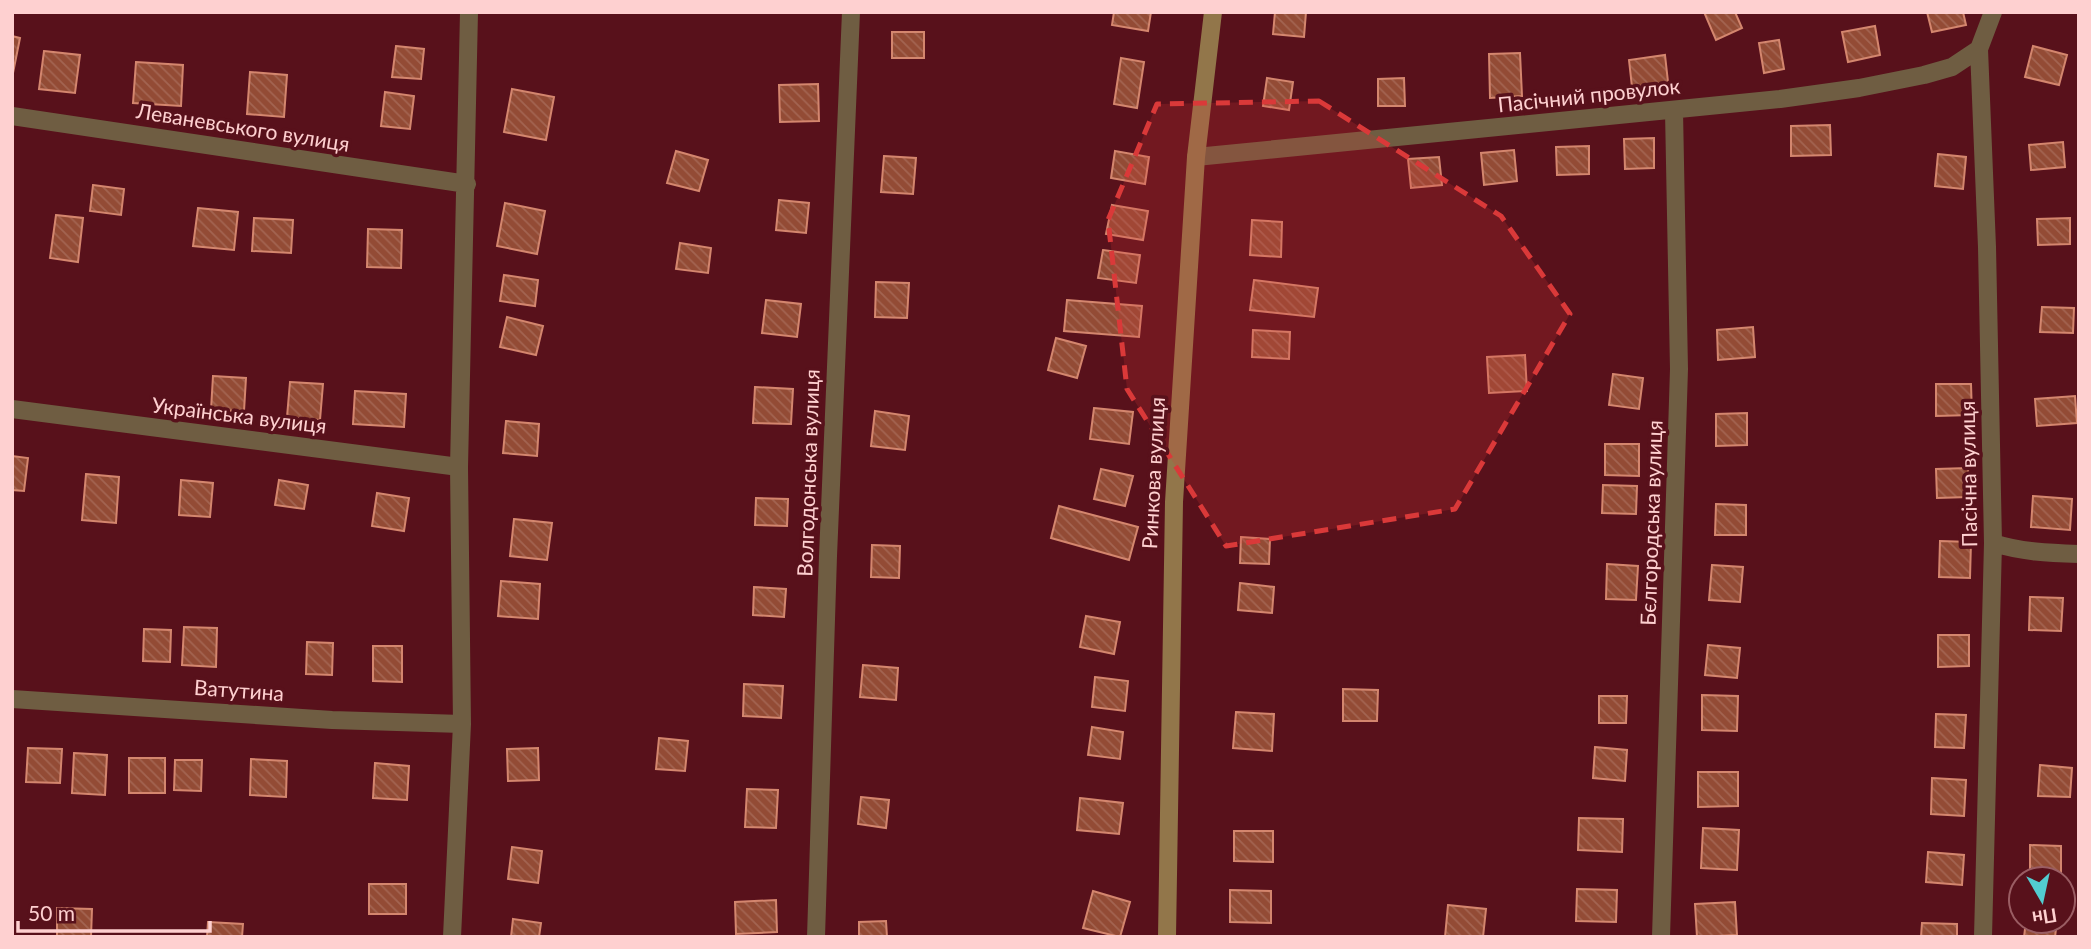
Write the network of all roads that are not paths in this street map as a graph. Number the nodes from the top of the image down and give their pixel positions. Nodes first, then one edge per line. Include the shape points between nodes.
1 (469, 12) edge
2 (851, 12) edge
3 (1213, 12) edge
4 (1993, 12) edge
5 (1979, 49) junction
6 (1674, 111) junction
7 (12, 116) edge
8 (1196, 156) junction
9 (467, 184) junction
10 (12, 409) edge
11 (459, 467) junction
12 (1993, 543) junction
13 (2079, 554) edge
14 (12, 699) edge
15 (462, 724) junction
16 (452, 937) edge
17 (816, 937) edge
18 (1167, 937) edge
19 (1661, 937) edge
20 (1983, 937) edge

1 - 9 street
2 - 17 street, Волгодонська вулиця
3 - 8 main road, Ринкова вулиця
4 - 5 street, Пасічна вулиця
5 - 6 street, Пасічний провулок via 1952,67 1911,78
5 - 12 street, Пасічна вулиця
6 - 8 street, Пасічний провулок
6 - 19 street, Бєлгородська вулиця via 1679,369
7 - 9 street, Леваневського вулиця
8 - 18 main road, Ринкова вулиця via 1174,502
9 - 11 street
10 - 11 street, Українська вулиця
11 - 15 street
12 - 13 street via 2033,552
12 - 20 street, Пасічна вулиця
14 - 15 street, Ватутина
15 - 16 street

